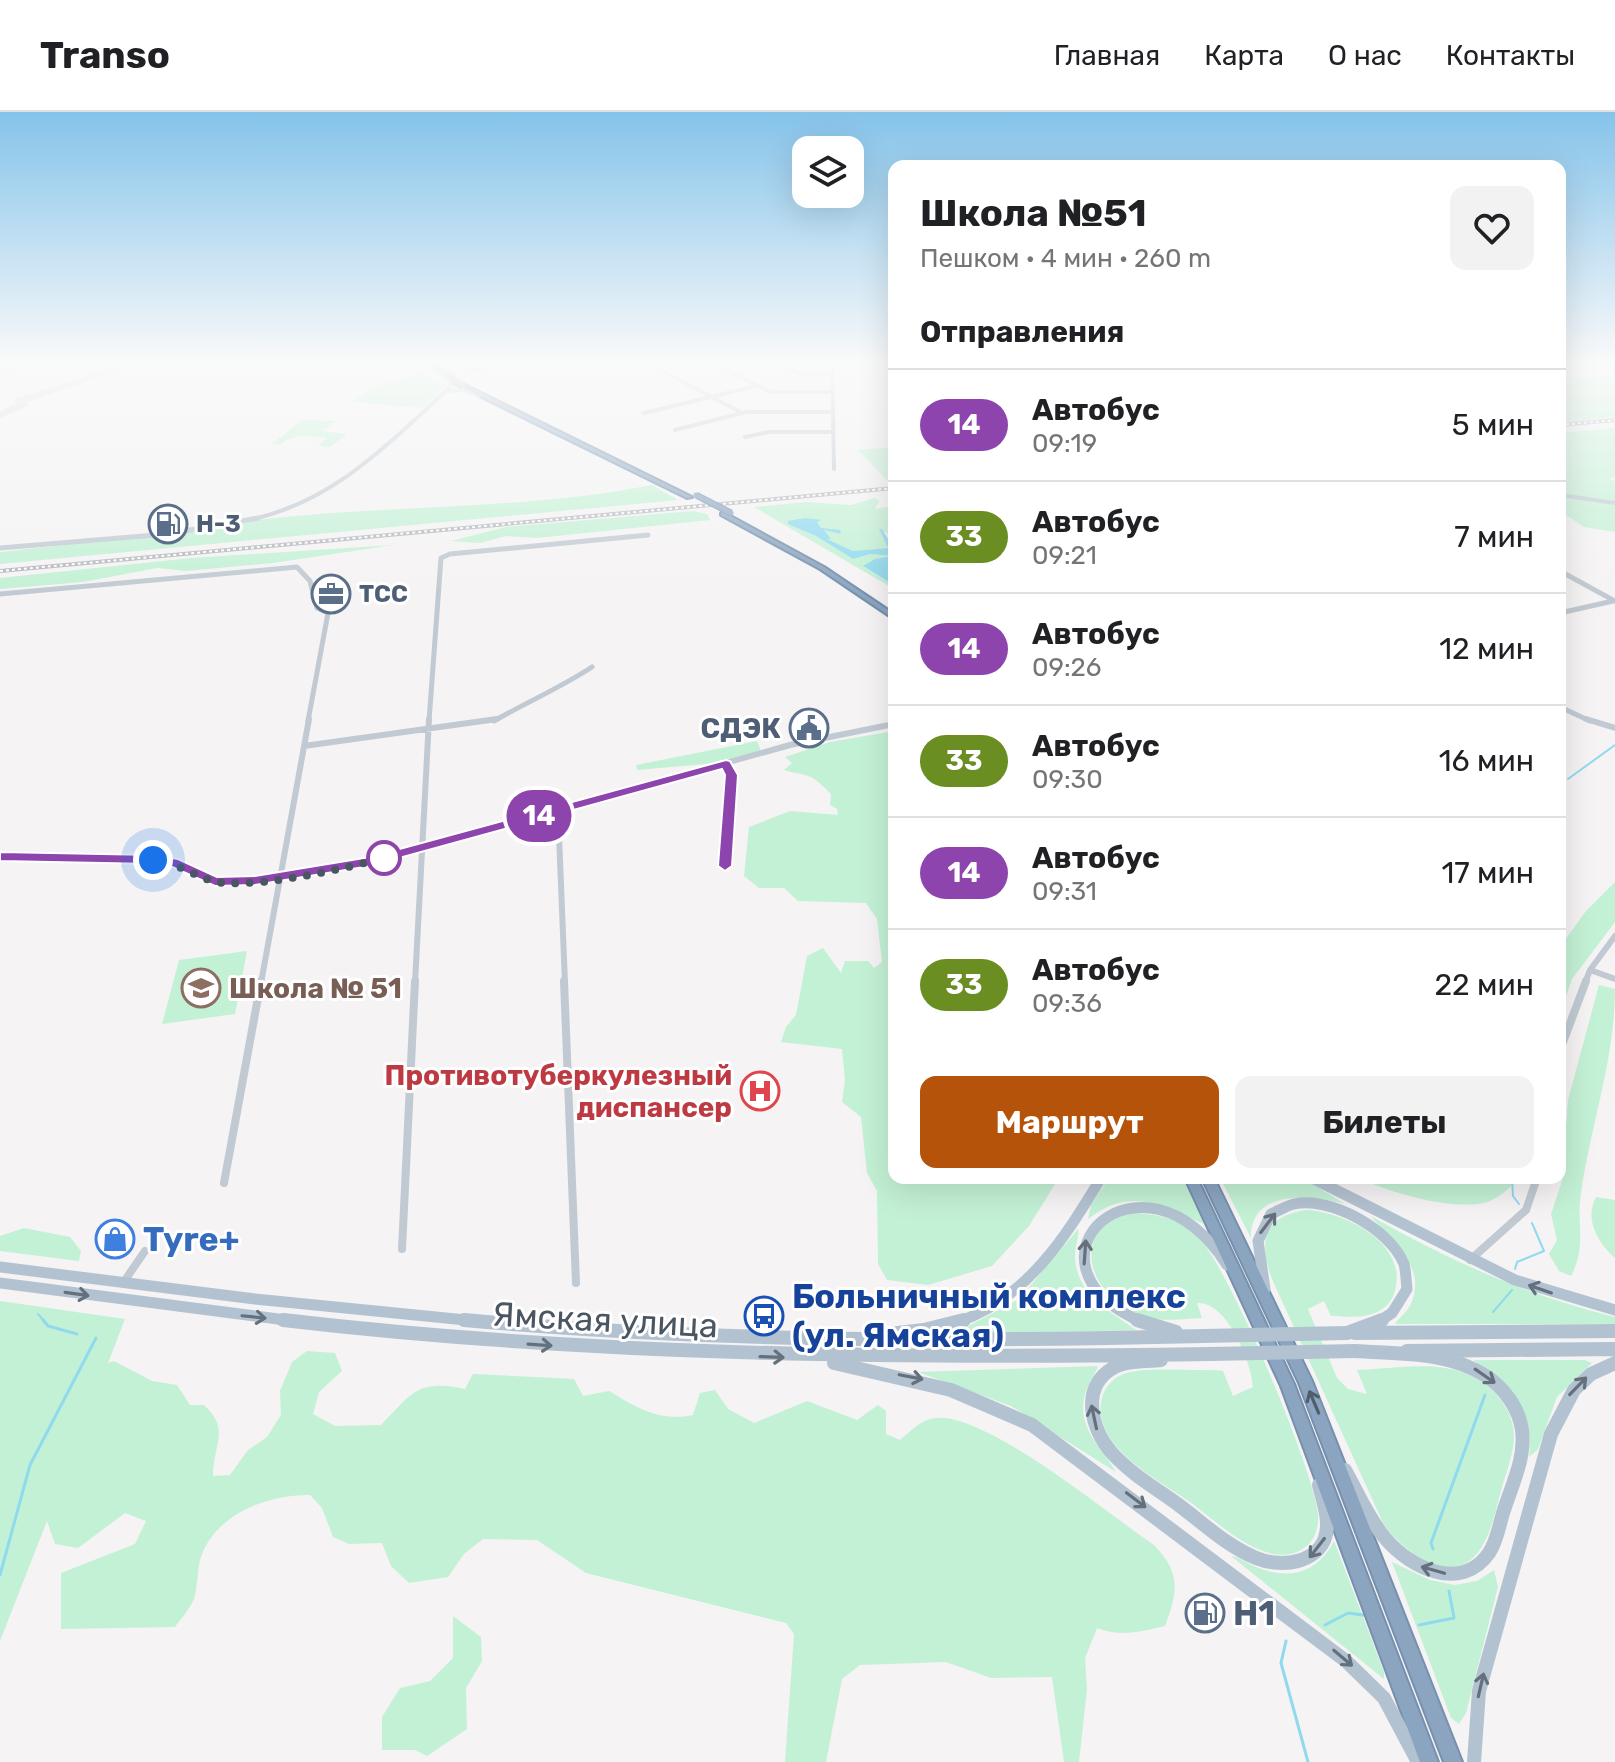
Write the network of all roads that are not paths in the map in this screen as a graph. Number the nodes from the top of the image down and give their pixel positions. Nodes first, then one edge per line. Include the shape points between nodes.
1 (389, 441) edge
2 (578, 441) edge
3 (582, 441) edge
4 (833, 441) edge
5 (834, 469) dead end
6 (692, 496) junction
7 (1566, 496) edge
8 (1615, 503) edge
9 (727, 514) junction
10 (648, 535) dead end
11 (0, 548) edge
12 (1566, 574) edge
13 (0, 594) edge
14 (1615, 601) edge
15 (888, 605) edge
16 (1566, 612) edge
17 (888, 613) edge
18 (592, 667) dead end
19 (1566, 710) edge
20 (888, 725) edge
21 (1615, 728) edge
22 (428, 730) junction
23 (304, 746) junction
24 (558, 811) junction
25 (506, 825) junction
26 (559, 834) junction
27 (422, 848) junction
28 (0, 856) edge
29 (281, 877) junction
30 (1615, 936) edge
31 (1590, 970) junction
32 (1615, 979) edge
33 (1566, 1034) edge
34 (224, 1183) dead end
35 (1097, 1184) edge
36 (1194, 1184) edge
37 (1211, 1184) edge
38 (1324, 1184) edge
39 (1535, 1184) edge
40 (402, 1249) dead end
41 (145, 1251) dead end
42 (1470, 1260) junction
43 (0, 1267) edge
44 (0, 1283) edge
45 (123, 1283) junction
46 (576, 1283) dead end
47 (1267, 1296) junction
48 (1249, 1298) junction
49 (1615, 1310) edge
50 (1615, 1331) edge
51 (1347, 1333) junction
52 (1204, 1336) junction
53 (809, 1340) junction
54 (1615, 1349) edge
55 (1355, 1351) junction
56 (1210, 1354) junction
57 (807, 1358) junction
58 (1615, 1363) edge
59 (1311, 1446) junction
60 (1332, 1446) junction
61 (1418, 1762) edge
62 (1429, 1762) edge
63 (1453, 1762) edge
64 (1474, 1762) edge

1 - 11 street via 347,478 301,504 207,527
2 - 6 highway
3 - 6 highway
4 - 5 street
6 - 9 highway, bridge
7 - 8 street
9 - 15 highway via 830,566
9 - 17 highway
10 - 22 street via 441,558
12 - 14 street
13 - 23 street via 296,566 307,576 317,608 328,613
14 - 16 street
18 - 22 street via 493,722
19 - 21 street
20 - 24 street via 790,745
22 - 23 street
22 - 27 street
23 - 29 street
24 - 25 street
24 - 26 street
25 - 26 street via 537,836
25 - 27 street
26 - 46 street
27 - 29 street
27 - 40 street
28 - 29 street via 163,861 221,883
29 - 34 street
30 - 31 street
31 - 32 street
31 - 33 street
35 - 53 main road via 1027,1283 987,1312 924,1332
36 - 48 highway
37 - 47 highway
38 - 42 main road
39 - 42 street via 1526,1210
41 - 45 street
49 -> 42 main road via 1556,1295
43 - 45 main road, Ямская улица
44 -> 57 main road, Ямская улица via 413,1335
45 - 53 main road, Ямская улица via 530,1327
47 -> 51 main road via 1258,1242 1266,1220 1294,1205 1345,1211 1391,1245 1402,1262 1406,1287 1392,1314
60 -> 47 highway
52 -> 48 main road via 1143,1324 1101,1296 1085,1270 1084,1252 1087,1237 1101,1218 1141,1207 1186,1220 1213,1244
48 - 59 highway
50 - 51 main road
51 - 52 main road, bridge
52 - 53 main road
54 - 55 main road
55 - 56 main road, bridge
55 -> 60 main road via 1462,1364 1485,1375 1509,1399 1520,1422 1522,1443 1489,1553 1475,1568 1454,1575 1411,1562 1384,1537
56 - 57 main road, Ямская улица
59 -> 56 main road via 1326,1515 1325,1537 1305,1560 1283,1565 1243,1551 1119,1460 1092,1417 1094,1392 1103,1377 1126,1364
57 -> 61 main road via 946,1386 1004,1408 1045,1433 1346,1661 1384,1698
64 -> 58 main road via 1479,1691 1551,1434 1578,1383
59 - 62 highway
60 - 63 highway

